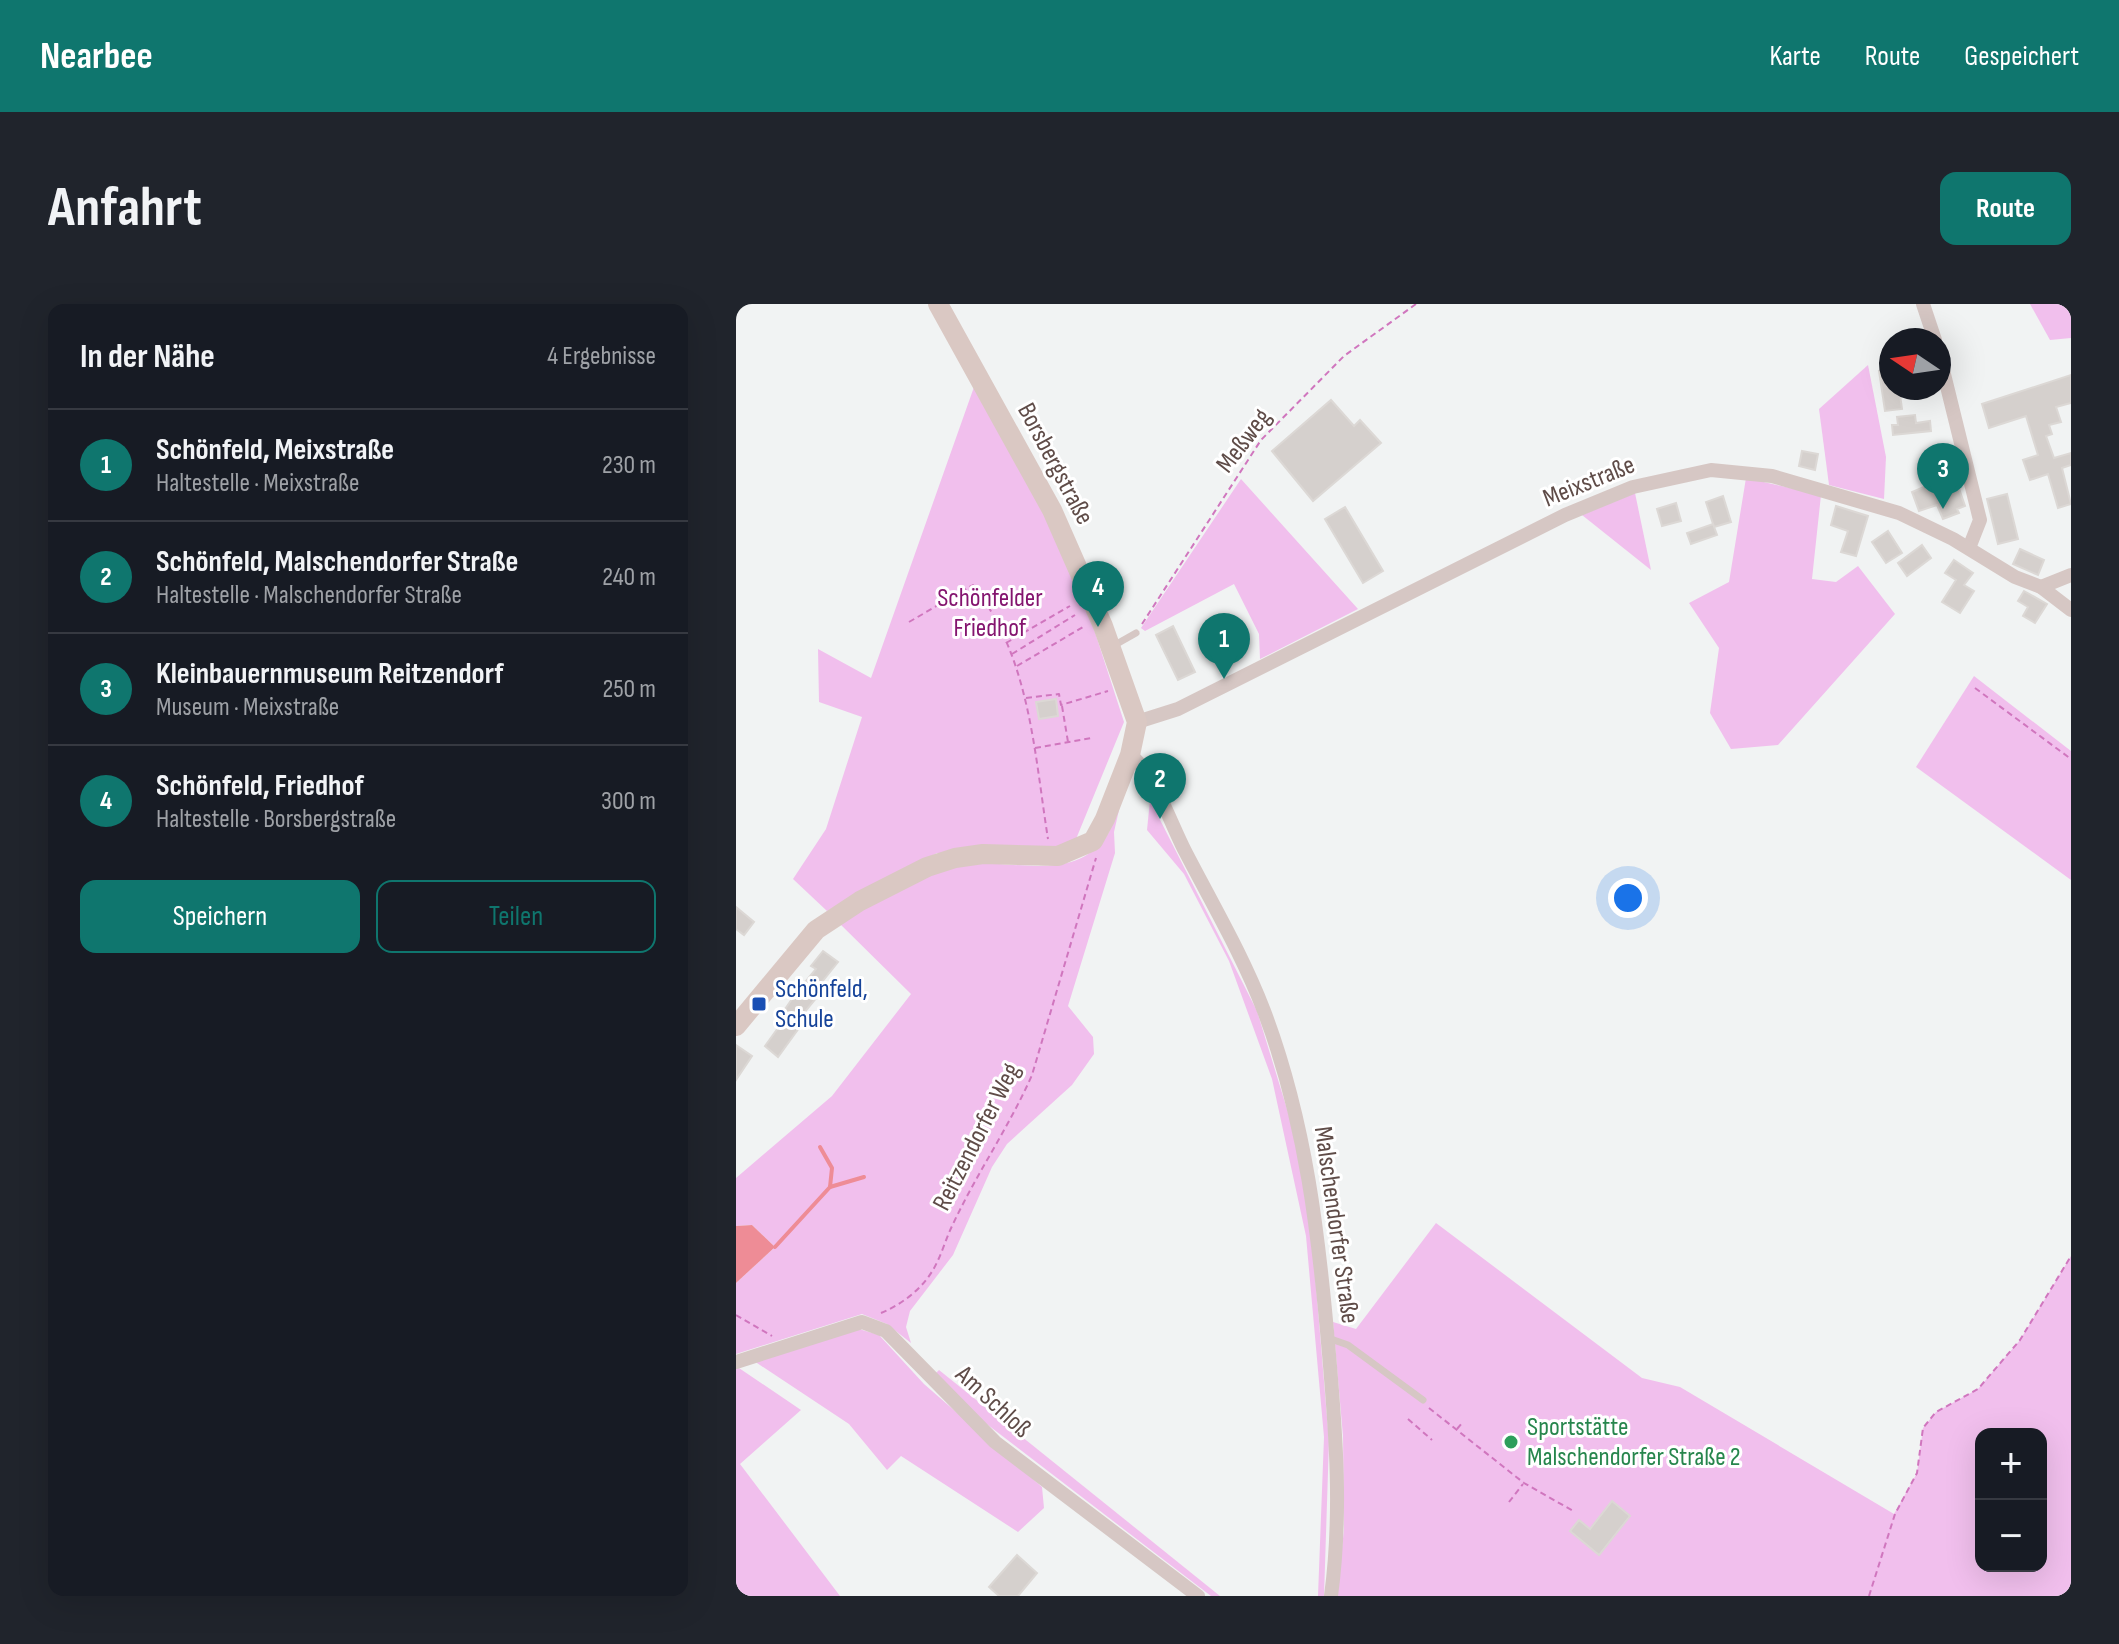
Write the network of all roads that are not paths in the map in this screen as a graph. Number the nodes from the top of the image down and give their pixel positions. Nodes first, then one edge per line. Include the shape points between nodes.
1 (938, 304) edge
2 (1923, 304) edge
3 (1931, 328) edge
4 (1950, 400) edge
5 (1969, 548) junction
6 (2071, 575) edge
7 (2041, 587) junction
8 (2071, 610) edge
9 (1136, 633) road end
10 (1111, 647) junction
11 (1137, 722) junction
12 (1130, 755) junction
13 (736, 1026) edge
14 (1328, 1338) junction
15 (736, 1362) edge
16 (1423, 1400) road end
17 (1198, 1596) edge
18 (1331, 1596) edge

1 - 10 street, Borsbergstraße via 1052,510
2 - 3 street
4 - 5 street via 1980,520
5 - 7 street, Meixstraße
5 - 11 street, Meixstraße via 1899,513 1772,476 1741,470 1681,474 1565,515 1178,709
6 - 7 street
7 - 8 street, Meixstraße
9 - 10 lane
10 - 11 street, Borsbergstraße
11 - 12 street
12 - 13 street via 1093,841 1050,857 955,858 860,901 816,930
12 - 14 street, Malschendorfer Straße via 1143,763 1245,965 1286,1073 1314,1202
14 - 16 lane via 1348,1345
14 - 18 street, Malschendorfer Straße via 1338,1459
15 - 17 street, Am Schloß via 862,1322 886,1331 995,1442

